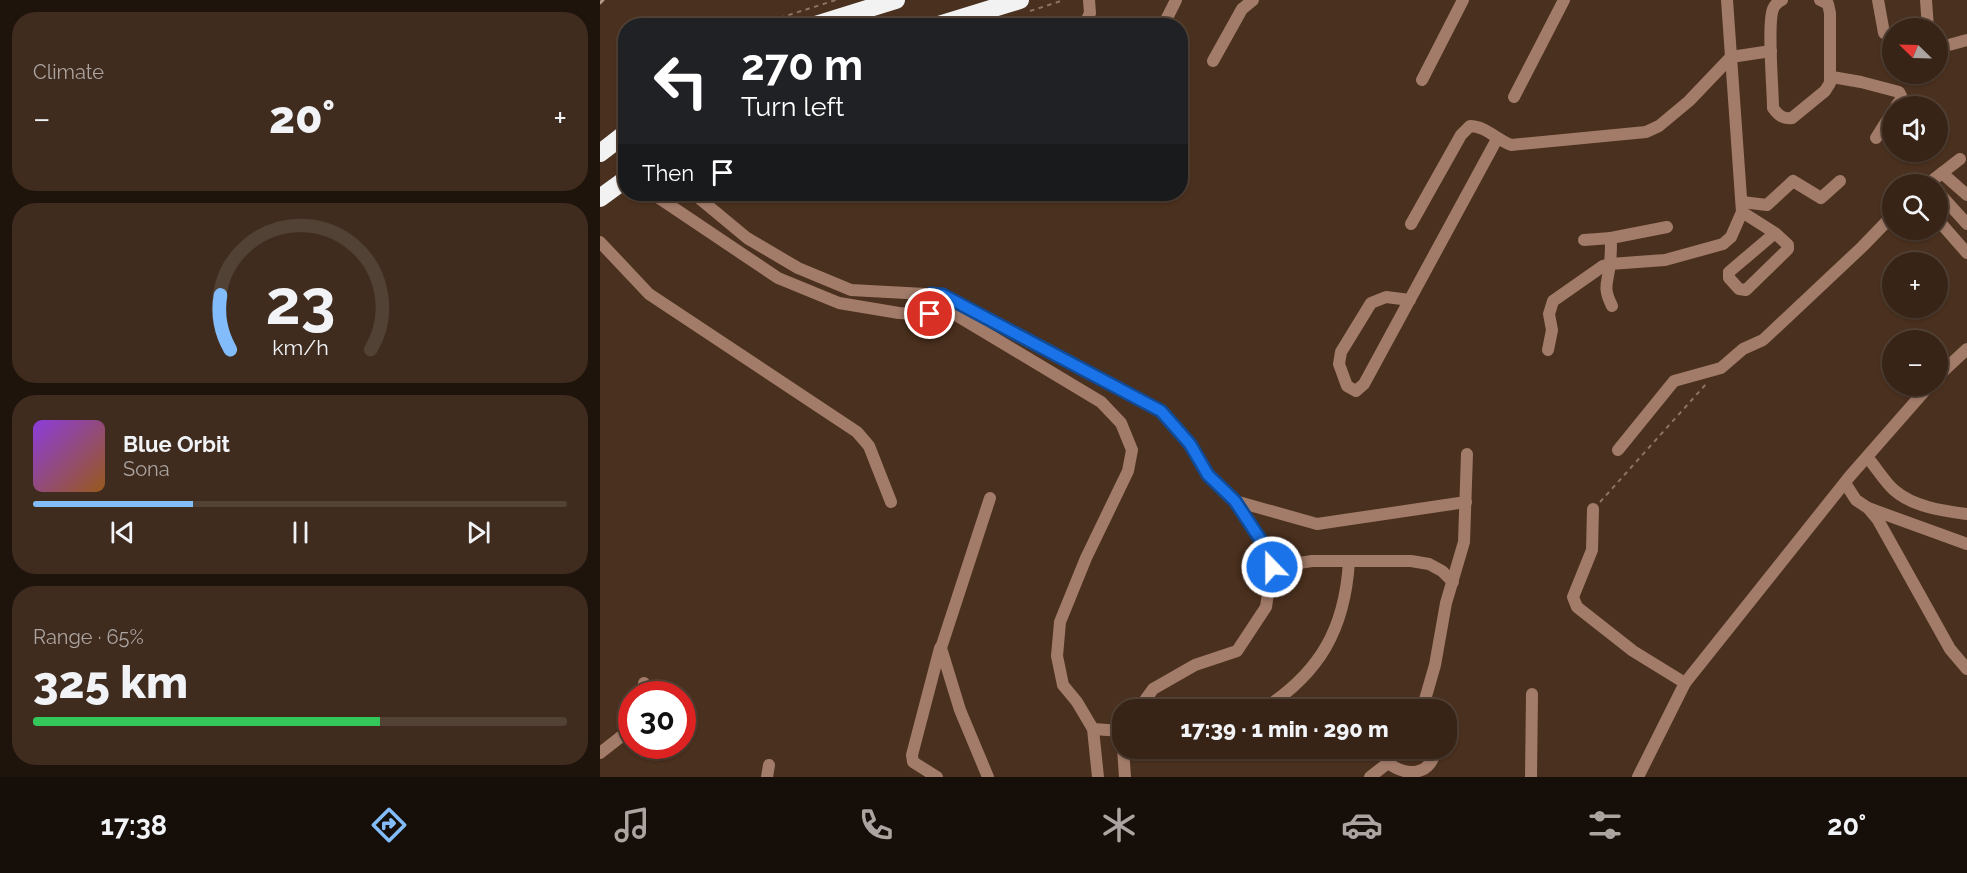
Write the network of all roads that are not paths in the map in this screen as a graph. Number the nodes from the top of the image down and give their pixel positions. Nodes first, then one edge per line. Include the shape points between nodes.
1 (896, 0) edge
2 (1020, 0) edge
3 (1089, 0) edge
4 (1176, 0) edge
5 (1253, 0) edge
6 (1463, 0) edge
7 (1564, 0) edge
8 (1727, 0) edge
9 (1782, 0) edge
10 (1820, 0) edge
11 (1878, 0) edge
12 (1926, 0) edge
13 (838, 18) edge
14 (960, 18) edge
15 (1088, 18) edge
16 (1167, 18) edge
17 (1927, 18) edge
18 (1882, 22) edge
19 (1967, 40) edge
20 (1948, 45) edge
21 (1771, 51) junction
22 (1731, 57) junction
23 (1212, 61) dead end
24 (1832, 77) junction
25 (1422, 80) dead end
26 (1901, 96) edge
27 (1514, 97) dead end
28 (1882, 128) edge
29 (1876, 138) dead end
30 (618, 139) edge
31 (1497, 139) junction
32 (600, 153) edge
33 (1960, 159) dead end
34 (1942, 173) joint
35 (1840, 181) dead end
36 (618, 185) edge
37 (1967, 195) edge
38 (600, 198) edge
39 (663, 201) edge
40 (702, 201) edge
41 (1948, 204) edge
42 (1742, 207) junction
43 (1411, 224) dead end
44 (1967, 224) edge
45 (1882, 226) edge
46 (1667, 227) dead end
47 (1948, 231) edge
48 (1775, 233) junction
49 (1611, 238) junction
50 (1584, 240) dead end
51 (600, 242) edge
52 (1967, 253) edge
53 (786, 261) junction
54 (1610, 264) junction
55 (778, 278) junction
56 (884, 292) junction
57 (931, 294) junction
58 (1410, 300) junction
59 (1612, 306) dead end
60 (881, 310) junction
61 (930, 314) junction
62 (1038, 344) junction
63 (1967, 349) edge
64 (1548, 350) dead end
65 (1031, 359) junction
66 (1948, 367) edge
67 (1920, 396) edge
68 (1618, 450) dead end
69 (1467, 454) dead end
70 (1867, 457) junction
71 (1845, 483) junction
72 (990, 498) dead end
73 (1235, 501) junction
74 (891, 502) dead end
75 (1466, 502) junction
76 (1868, 508) junction
77 (1593, 509) road end
78 (1967, 514) edge
79 (1967, 544) edge
80 (1350, 561) junction
81 (1272, 567) junction
82 (1453, 582) junction
83 (941, 648) junction
84 (1967, 669) edge
85 (1685, 683) junction
86 (1532, 694) dead end
87 (1146, 699) edge
88 (1279, 699) edge
89 (1425, 699) edge
90 (1094, 729) junction
91 (1112, 730) edge
92 (618, 739) edge
93 (600, 753) edge
94 (1124, 759) edge
95 (1391, 759) edge
96 (1433, 759) edge
97 (1388, 763) junction
98 (937, 777) edge
99 (988, 777) edge
100 (1098, 777) edge
101 (1125, 777) edge
102 (1370, 777) edge
103 (1531, 777) edge
104 (1638, 777) edge

1 - 13 highway
2 - 14 highway
3 - 15 street
4 - 16 street
5 - 23 street via 1242,9
6 - 25 street
7 - 27 street
8 - 22 street
9 - 21 street via 1771,13
10 - 24 street via 1828,4 1830,13
11 - 18 street
12 - 17 street
19 - 20 street
21 - 22 street
21 - 24 street via 1773,108 1785,119 1825,91
22 - 31 street via 1689,102 1646,132 1511,145
22 - 42 street
24 - 26 street via 1899,92
28 - 29 street
30 - 32 highway
31 - 43 street via 1480,126 1470,126 1461,135
31 - 58 street
33 - 34 street
34 - 37 street
35 - 42 street via 1821,198 1793,181 1767,205
36 - 38 highway
39 - 55 street
40 - 53 street via 747,238
41 - 44 street
42 - 48 street
42 - 54 street via 1731,237 1723,244 1665,260
45 - 68 street via 1763,340 1721,368 1674,381
46 - 49 street
47 - 52 street
48 - 48 street via 1788,245 1787,253 1746,290 1739,290 1729,279 1729,272
49 - 50 street
49 - 54 street
51 - 74 street via 649,294 857,432 868,446
53 - 55 street
53 - 56 street via 851,290
54 - 59 street via 1605,293
54 - 64 street via 1553,301
55 - 60 street via 840,303
56 - 57 street
56 - 60 street
57 - 61 street
57 - 62 street via 943,295
58 - 58 street via 1386,297 1371,303 1341,352 1339,364 1347,387 1356,391 1364,384
60 - 61 street
61 - 65 street via 957,315
62 - 65 street
62 - 73 street via 1161,411 1190,444 1208,475
63 - 66 street
65 - 90 street via 1101,402 1121,423 1132,450 1128,471 1060,622 1057,656 1063,685
67 - 70 street
69 - 75 street
70 - 71 street
70 - 78 street via 1895,491 1917,503
71 - 76 street via 1856,500
71 - 85 street
72 - 83 street
73 - 75 street via 1317,524
73 - 81 street via 1266,548
75 - 82 street via 1464,542
76 - 79 street
76 - 84 street via 1950,649
77 - 85 street via 1592,550 1573,597 1577,607 1633,651
80 - 81 street
80 - 82 street via 1429,564
80 - 88 street via 1342,615 1327,646 1308,672
81 - 87 street via 1266,607 1237,651 1195,665 1153,689
82 - 89 street
83 - 98 street via 912,755 919,768
83 - 99 street via 960,710
85 - 104 street
86 - 103 street
90 - 91 street
90 - 100 street
92 - 93 street
94 - 101 street
95 - 97 street
96 - 97 street via 1413,773
97 - 102 street

